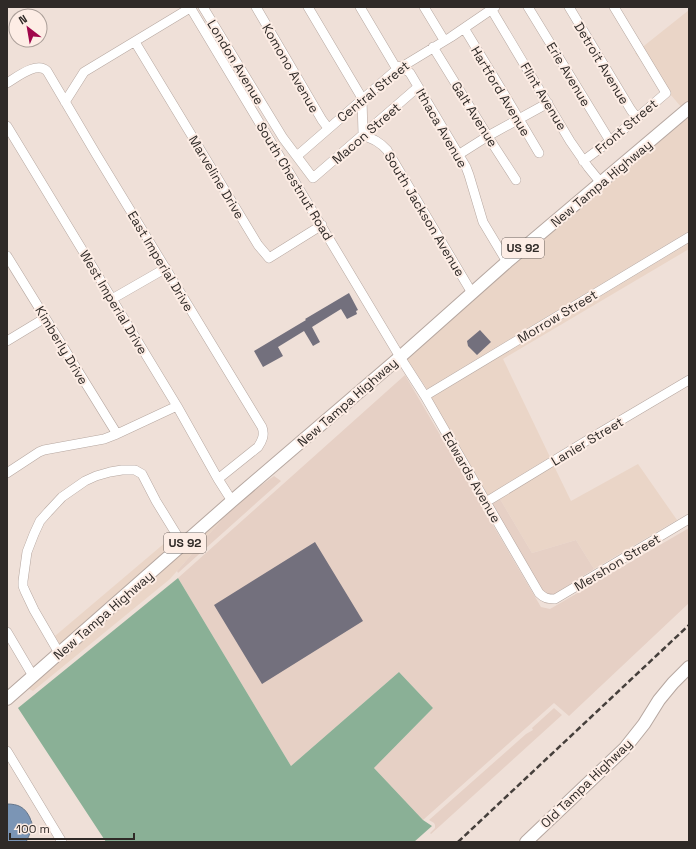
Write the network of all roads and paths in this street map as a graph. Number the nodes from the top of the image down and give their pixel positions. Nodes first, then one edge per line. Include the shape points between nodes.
1 (203, 7) edge
2 (256, 7) edge
3 (308, 7) edge
4 (360, 7) edge
5 (424, 7) edge
6 (528, 7) edge
7 (569, 7) edge
8 (614, 7) edge
9 (190, 8) edge
10 (492, 8) edge
11 (464, 28) junction
12 (444, 40) junction
13 (135, 42) junction
14 (433, 47) junction
15 (402, 67) junction
16 (7, 83) edge
17 (418, 87) junction
18 (362, 98) junction
19 (65, 102) junction
20 (548, 103) junction
21 (689, 108) edge
22 (637, 118) junction
23 (519, 120) junction
24 (7, 126) edge
25 (328, 128) junction
26 (363, 135) junction
27 (488, 136) junction
28 (610, 141) junction
29 (539, 153) dead end
30 (458, 155) junction
31 (297, 156) junction
32 (584, 161) junction
33 (313, 178) joint
34 (516, 180) dead end
35 (600, 184) junction
36 (322, 225) junction
37 (689, 237) edge
38 (7, 256) edge
39 (507, 262) junction
40 (166, 268) junction
41 (472, 293) junction
42 (112, 299) junction
43 (45, 318) junction
44 (7, 341) edge
45 (400, 356) junction
46 (689, 380) edge
47 (426, 396) junction
48 (177, 406) junction
49 (116, 434) junction
50 (7, 472) edge
51 (218, 479) junction
52 (232, 501) junction
53 (486, 502) junction
54 (689, 519) edge
55 (183, 545) junction
56 (543, 597) joint
57 (7, 632) edge
58 (59, 653) junction
59 (689, 666) edge
60 (33, 676) junction
61 (7, 699) edge
62 (7, 750) edge
63 (62, 842) edge
64 (526, 842) edge

1 - 31 street, London Avenue via 283,138
2 - 25 street, Komono Avenue
3 - 18 street
4 - 15 street, Ithaca Avenue via 394,66
5 - 12 street
6 - 28 street, Erie Avenue
7 - 22 street, Detroit Avenue
8 - 22 street, Front Street via 666,93
9 - 13 street
9 - 36 street, South Chestnut Road
10 - 11 street, Central Street
10 - 20 street, Flint Avenue
11 - 12 street, Central Street
11 - 23 street, Hartford Avenue
12 - 14 street, Central Street
13 - 19 street via 84,72
13 - 36 street, Marveline Drive via 258,245 269,258
14 - 15 street, Central Street
14 - 27 street, Galt Avenue
15 - 17 street, Ithaca Avenue via 410,73
15 - 18 street, Central Street
16 - 19 street, East Imperial Drive via 22,73 42,67
17 - 26 street, Macon Street
17 - 30 street, Ithaca Avenue
18 - 25 street, Central Street
18 - 26 street
19 - 40 street, East Imperial Drive
20 - 23 street
20 - 32 street, Flint Avenue
21 - 35 main road, New Tampa Highway / US 92
22 - 28 street, Front Street
23 - 27 street
23 - 29 street, Hartford Avenue
24 - 42 street, West Imperial Drive
25 - 31 street, Central Street
26 - 33 street, Macon Street
26 - 41 street, South Jackson Avenue via 387,150
27 - 30 street
27 - 34 street, Galt Avenue
28 - 32 street, Front Street
30 - 39 street, Ithaca Avenue via 469,175 483,222
31 - 33 street, London Avenue
32 - 35 street, Flint Avenue
35 - 39 main road, New Tampa Highway / US 92
36 - 45 street, South Chestnut Road
37 - 47 street, Morrow Street
38 - 43 street, Kimberly Drive
39 - 41 main road, New Tampa Highway / US 92
40 - 42 street
40 - 51 street, East Imperial Drive via 264,431 258,447
41 - 45 main road, New Tampa Highway / US 92
42 - 48 street, West Imperial Drive
43 - 44 street
43 - 49 street, Kimberly Drive
45 - 47 street, Edwards Avenue
45 - 52 main road, New Tampa Highway / US 92
46 - 53 street, Lanier Street
47 - 53 street, Edwards Avenue
48 - 49 street
48 - 51 street, West Imperial Drive
49 - 50 street via 104,439 44,450
51 - 52 street, West Imperial Drive
52 - 55 main road, New Tampa Highway / US 92
53 - 56 street, Edwards Avenue
54 - 56 street, Mershon Street via 555,599
55 - 58 main road, New Tampa Highway / US 92
55 - 58 street via 142,474 135,470 96,476 62,497 40,521 27,552 23,580 23,586 34,610
57 - 60 street
58 - 60 main road, New Tampa Highway / US 92
59 - 64 main road, Old Tampa Highway via 659,700 625,748
60 - 61 main road, New Tampa Highway / US 92
62 - 63 street

